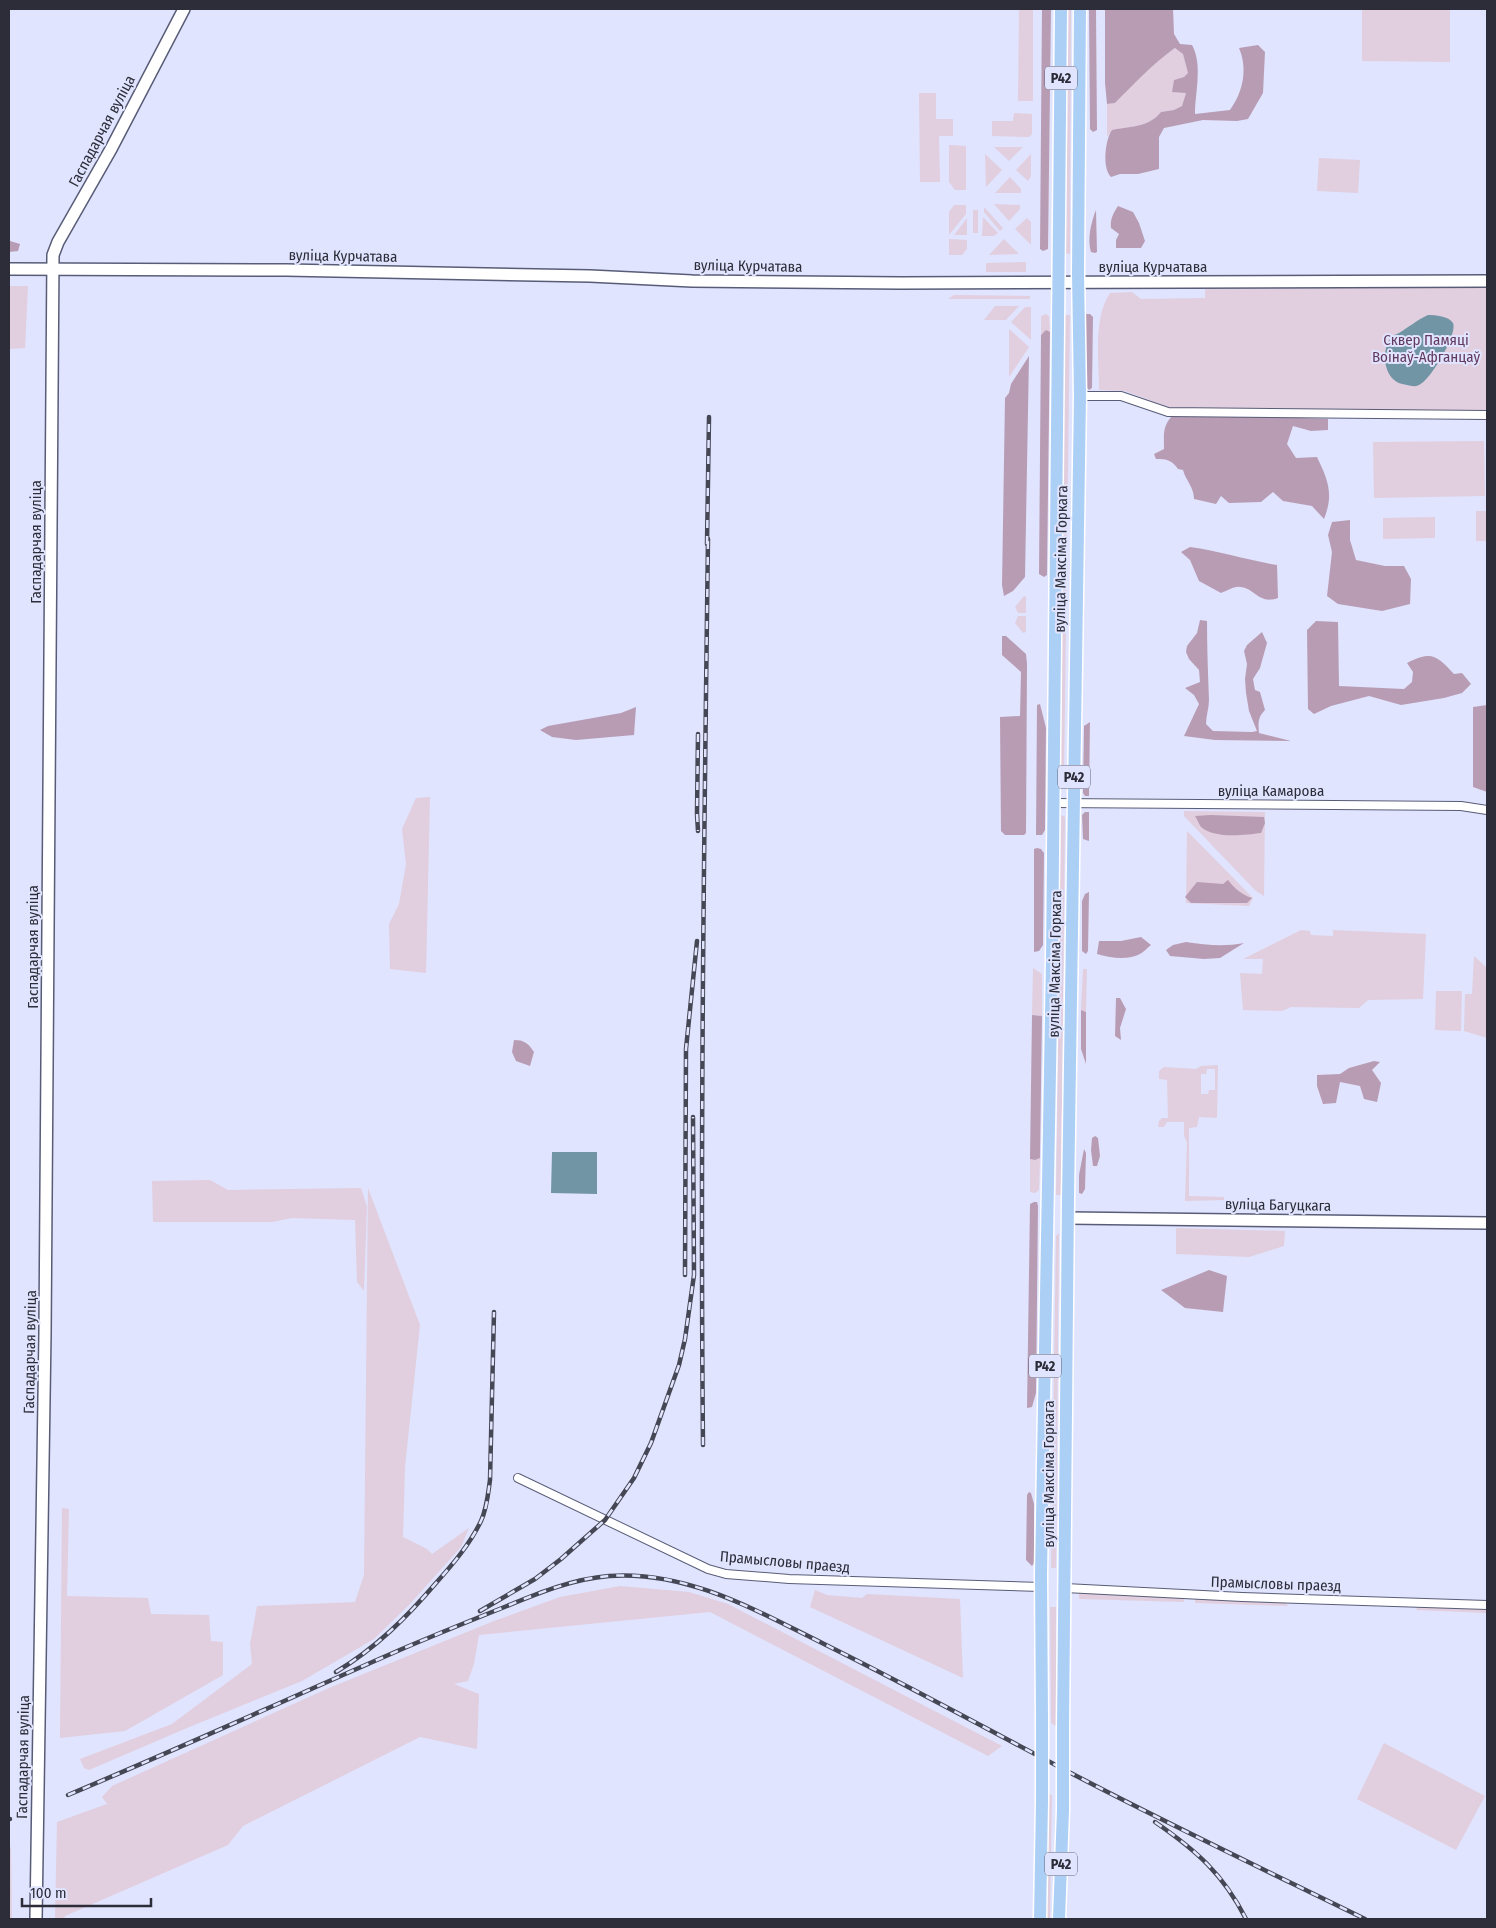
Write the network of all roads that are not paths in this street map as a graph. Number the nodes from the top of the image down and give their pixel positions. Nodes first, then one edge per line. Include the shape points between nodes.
1 (184, 9) edge
2 (1061, 9) edge
3 (1080, 9) edge
4 (9, 269) edge
5 (53, 269) junction
6 (1487, 281) edge
7 (1059, 283) junction
8 (1079, 283) junction
9 (1080, 396) junction
10 (1487, 415) edge
11 (1054, 804) junction
12 (1074, 804) junction
13 (1487, 810) edge
14 (1048, 1217) junction
15 (1068, 1218) junction
16 (1487, 1223) edge
17 (518, 1478) dead end
18 (1041, 1587) junction
19 (1065, 1588) junction
20 (1487, 1605) edge
21 (36, 1919) edge
22 (1040, 1919) edge
23 (1059, 1919) edge

1 - 5 street, Гаспадарчая вуліца via 58,242 53,255
2 - 7 main road, вуліца Максіма Горкага / Р42
3 - 8 main road, вуліца Максіма Горкага / Р42
4 - 5 street, вуліца Курчатава
5 - 7 street, вуліца Курчатава
5 - 21 street, Гаспадарчая вуліца via 45,1323
6 - 8 street, вуліца Курчатава
7 - 8 street, вуліца Курчатава
7 - 11 main road, вуліца Максіма Горкага / Р42
8 - 9 main road, вуліца Максіма Горкага / Р42
9 - 10 street via 1121,396 1168,412
9 - 12 main road, вуліца Максіма Горкага / Р42
11 - 12 street, вуліца Камарова
11 - 14 main road, вуліца Максіма Горкага / Р42
12 - 13 street, вуліца Камарова via 1431,805
12 - 15 main road, вуліца Максіма Горкага / Р42
14 - 15 main road
14 - 18 main road, вуліца Максіма Горкага / Р42
15 - 16 street, вуліца Багуцкага
15 - 19 main road, вуліца Максіма Горкага / Р42
17 - 18 street, Прамысловы праезд via 708,1569 726,1574
18 - 22 main road, вуліца Максіма Горкага / Р42, bridge
19 - 20 street, Прамысловы праезд
19 - 23 main road, вуліца Максіма Горкага / Р42, bridge

